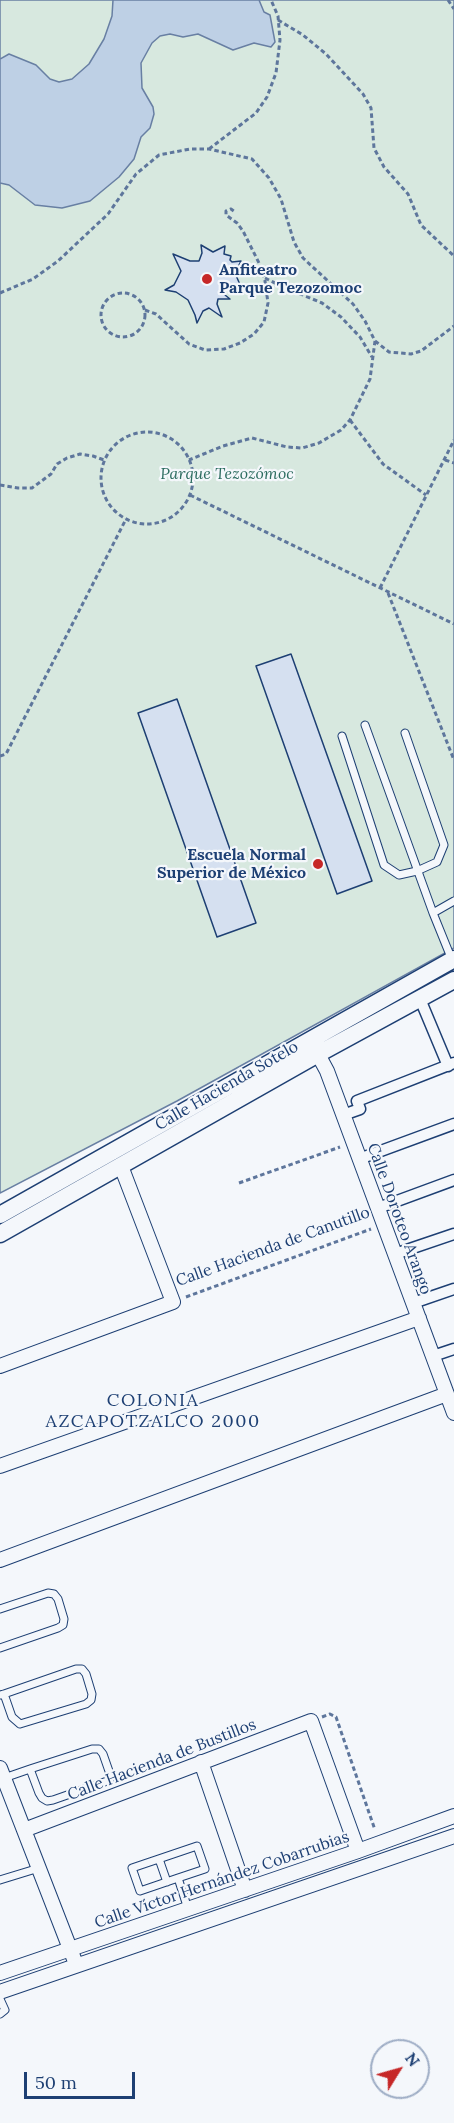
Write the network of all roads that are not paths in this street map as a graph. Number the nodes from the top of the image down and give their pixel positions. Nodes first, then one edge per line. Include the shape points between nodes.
1 (365, 725) dead end
2 (405, 733) dead end
3 (342, 736) dead end
4 (417, 871) junction
5 (454, 901) edge
6 (433, 914) junction
7 (453, 959) edge
8 (454, 981) edge
9 (420, 999) junction
10 (310, 1038) junction
11 (318, 1054) junction
12 (451, 1065) edge
13 (343, 1115) junction
14 (454, 1124) edge
15 (359, 1159) junction
16 (121, 1166) junction
17 (454, 1180) edge
18 (378, 1208) junction
19 (1, 1214) edge
20 (0, 1234) edge
21 (454, 1234) edge
22 (395, 1254) junction
23 (454, 1289) edge
24 (413, 1303) junction
25 (419, 1318) junction
26 (454, 1349) edge
27 (433, 1356) junction
28 (0, 1366) edge
29 (451, 1393) edge
30 (454, 1413) edge
31 (0, 1466) edge
32 (0, 1560) edge
33 (0, 1609) edge
34 (0, 1648) edge
35 (2, 1695) edge
36 (201, 1762) junction
37 (30, 1769) junction
38 (1, 1775) edge
39 (454, 1816) edge
40 (24, 1830) junction
41 (454, 1836) edge
42 (358, 1851) junction
43 (159, 1859) junction
44 (39, 1868) junction
45 (178, 1878) junction
46 (0, 1880) edge
47 (167, 1882) junction
48 (245, 1890) junction
49 (188, 1910) junction
50 (71, 1950) junction
51 (77, 1967) junction
52 (0, 1973) edge
53 (0, 1992) edge
54 (0, 1998) edge
55 (0, 2014) edge

1 - 4 lane
2 - 4 lane via 444,845 437,862
3 - 4 lane via 384,865 399,875
4 - 6 lane
5 - 6 lane
6 - 7 lane
7 - 10 street, Calle Hacienda Sotelo
8 - 9 street, Calle Hacienda Sotelo
9 - 11 street, Calle Hacienda Sotelo
9 - 12 street
10 - 11 street, Calle Doroteo Arango
10 - 19 street, Calle Hacienda Sotelo
11 - 13 street, Calle Doroteo Arango
11 - 16 street, Calle Hacienda Sotelo
12 - 13 street via 357,1101 360,1109
13 - 15 street, Calle Doroteo Arango
14 - 15 street
15 - 18 street, Calle Doroteo Arango
16 - 20 street, Calle Hacienda Sotelo
16 - 28 street, Calle Hacienda de Canutillo via 173,1302
17 - 18 street
18 - 22 street, Calle Doroteo Arango
21 - 22 street
22 - 24 street, Calle Doroteo Arango
23 - 24 street
24 - 25 street, Calle Doroteo Arango
25 - 27 street, Calle Doroteo Arango
25 - 31 street
26 - 27 street
27 - 29 street, Calle Doroteo Arango
29 - 30 street, Calle Doroteo Arango
29 - 32 street
33 - 34 lane via 48,1593 58,1599 64,1619 58,1628
35 - 35 lane via 82,1669 92,1694 86,1704 20,1724 12,1717
36 - 40 street, Calle Hacienda de Bustillos
36 - 42 street, Calle Hacienda de Bustillos via 311,1721
36 - 48 street
37 - 37 lane via 99,1749 110,1780 48,1801 39,1793
37 - 38 lane
38 - 40 street
39 - 42 street, Calle Víctor Hernández Cobarrubias
40 - 44 street
41 - 51 street, Calle Víctor Hernández Cobarrubias
42 - 48 street, Calle Víctor Hernández Cobarrubias
43 - 45 lane via 197,1846 205,1869
43 - 47 lane
43 - 47 lane via 132,1868 140,1891
44 - 46 lane
44 - 50 street
45 - 47 lane
45 - 49 lane
48 - 49 street, Calle Víctor Hernández Cobarrubias
49 - 50 street, Calle Víctor Hernández Cobarrubias
50 - 51 street
50 - 52 street, Calle Víctor Hernández Cobarrubias
51 - 53 street, Calle Víctor Hernández Cobarrubias
54 - 55 lane via 5,2010

